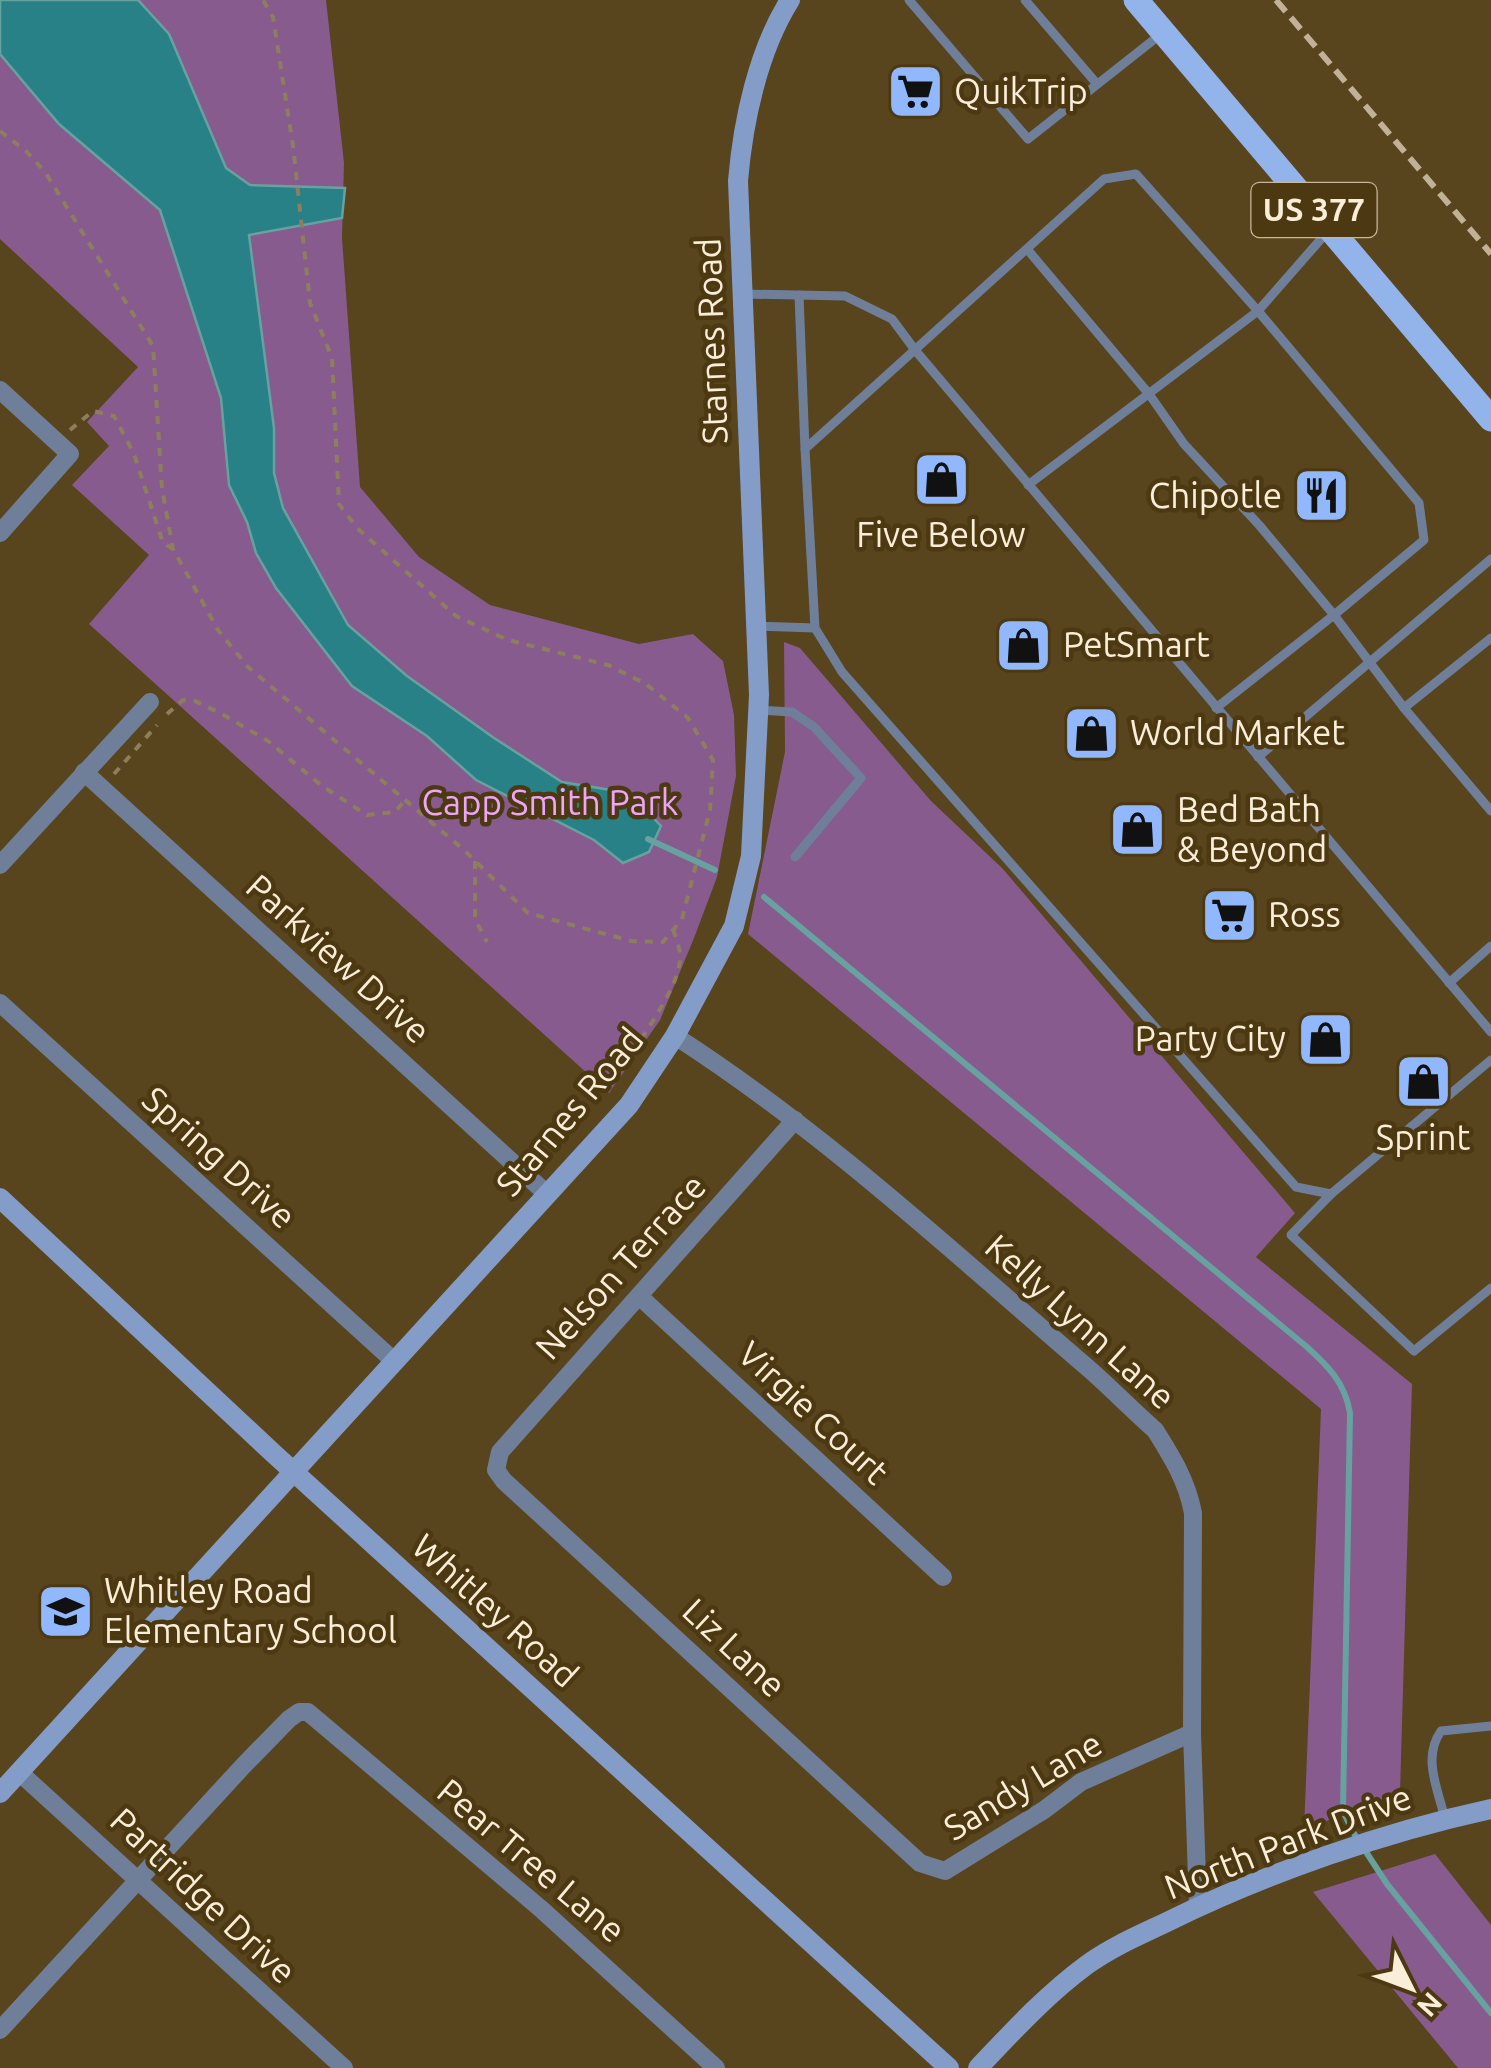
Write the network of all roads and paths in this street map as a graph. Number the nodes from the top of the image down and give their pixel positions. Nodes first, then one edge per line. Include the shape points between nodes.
1 (263, 0) edge
2 (910, 0) edge
3 (1026, 0) edge
4 (1136, 0) edge
5 (787, 1) edge
6 (1163, 32) junction
7 (1097, 84) junction
8 (0, 131) edge
9 (1330, 229) junction
10 (1027, 248) junction
11 (743, 294) junction
12 (799, 295) junction
13 (1258, 311) junction
14 (914, 350) junction
15 (0, 390) edge
16 (1150, 394) junction
17 (1491, 419) edge
18 (64, 448) junction
19 (805, 449) junction
20 (1028, 485) junction
21 (0, 533) edge
22 (172, 549) junction
23 (1491, 559) edge
24 (1334, 615) junction
25 (756, 626) junction
26 (815, 628) junction
27 (1491, 638) edge
28 (1371, 660) junction
29 (150, 702) dead end
30 (1216, 708) junction
31 (1404, 708) junction
32 (759, 710) junction
33 (1258, 756) junction
34 (84, 772) junction
35 (102, 788) junction
36 (405, 800) junction
37 (1491, 811) edge
38 (796, 858) dead end
39 (475, 861) junction
40 (0, 865) edge
41 (674, 929) junction
42 (487, 942) dead end
43 (1491, 946) edge
44 (1449, 982) junction
45 (0, 1003) edge
46 (1489, 1026) edge
47 (675, 1036) junction
48 (1491, 1060) edge
49 (624, 1065) dead end
50 (795, 1120) junction
51 (547, 1194) junction
52 (1332, 1194) junction
53 (0, 1198) edge
54 (1491, 1288) edge
55 (639, 1296) junction
56 (394, 1361) junction
57 (497, 1458) joint
58 (293, 1471) junction
59 (943, 1577) dead end
60 (1491, 1726) edge
61 (1192, 1733) junction
62 (19, 1772) junction
63 (0, 1792) edge
64 (1491, 1809) edge
65 (1445, 1819) junction
66 (945, 1871) joint
67 (139, 1881) junction
68 (1198, 1907) junction
69 (0, 2030) edge
70 (344, 2068) edge
71 (716, 2068) edge
72 (948, 2068) edge
73 (978, 2068) edge

1 - 41 path via 272,17 310,302 332,358 339,504 456,616 508,640 608,665 646,684 688,718 713,760 707,823
2 - 7 lane via 1028,139
3 - 7 lane
4 - 6 main road, US 377
5 - 11 main road, Starnes Road via 741,146
6 - 7 lane
6 - 9 main road, US 377
8 - 22 path via 45,172 152,346
9 - 13 lane
9 - 17 main road, US 377
10 - 13 lane via 1104,179 1136,174
10 - 14 lane
10 - 16 lane
11 - 12 lane
11 - 25 main road, Starnes Road
12 - 14 lane via 845,296 892,319
12 - 19 lane
13 - 16 lane
13 - 24 lane via 1419,502 1424,540
14 - 19 lane
14 - 20 lane
15 - 18 street
16 - 20 lane
16 - 24 lane via 1184,444
18 - 21 street
18 - 22 path via 93,411 114,416 163,543
19 - 26 lane
20 - 30 lane
22 - 36 path via 218,630 248,667
23 - 28 lane
24 - 28 lane
24 - 30 lane
25 - 26 lane
25 - 32 main road, Starnes Road
26 - 52 lane via 842,672 1296,1187
27 - 31 lane
28 - 31 lane
28 - 33 lane
29 - 34 street
30 - 33 lane
31 - 37 lane
32 - 38 lane via 792,712 861,778
32 - 47 main road, Starnes Road via 743,896 734,926
33 - 44 lane
34 - 35 street, Parkview Drive
34 - 40 street
35 - 36 path via 182,700 268,741 366,815 395,812
35 - 51 street, Parkview Drive
36 - 39 path
39 - 41 path via 528,913 631,941 663,942
39 - 42 path via 475,919
41 - 49 path via 677,972
43 - 44 lane
44 - 46 lane
45 - 56 street, Spring Drive
47 - 50 street, Kelly Lynn Lane
47 - 51 main road, Starnes Road via 628,1105
48 - 52 lane
50 - 55 street, Nelson Terrace
50 - 61 street, Kelly Lynn Lane via 1155,1430 1185,1480 1193,1513
51 - 56 main road, Starnes Road
52 - 54 lane via 1290,1235 1414,1351
53 - 58 main road, Whitley Road
55 - 57 street, Nelson Terrace
55 - 59 street, Virgie Court
56 - 58 main road, Starnes Road
57 - 66 street, Liz Lane via 496,1470 519,1494 920,1863
58 - 62 main road, Starnes Road
58 - 72 main road, Whitley Road
60 - 65 lane via 1442,1731 1435,1740 1430,1757
61 - 66 street, Sandy Lane via 1080,1782
61 - 68 street, Kelly Lynn Lane
62 - 63 main road, Starnes Road
62 - 67 street, Partridge Drive
64 - 65 main road, North Park Drive
65 - 68 main road, North Park Drive
67 - 69 street
67 - 70 street, Partridge Drive
67 - 71 street, Pear Tree Lane via 244,1765 299,1712 308,1712
68 - 73 main road, North Park Drive via 1088,1964

